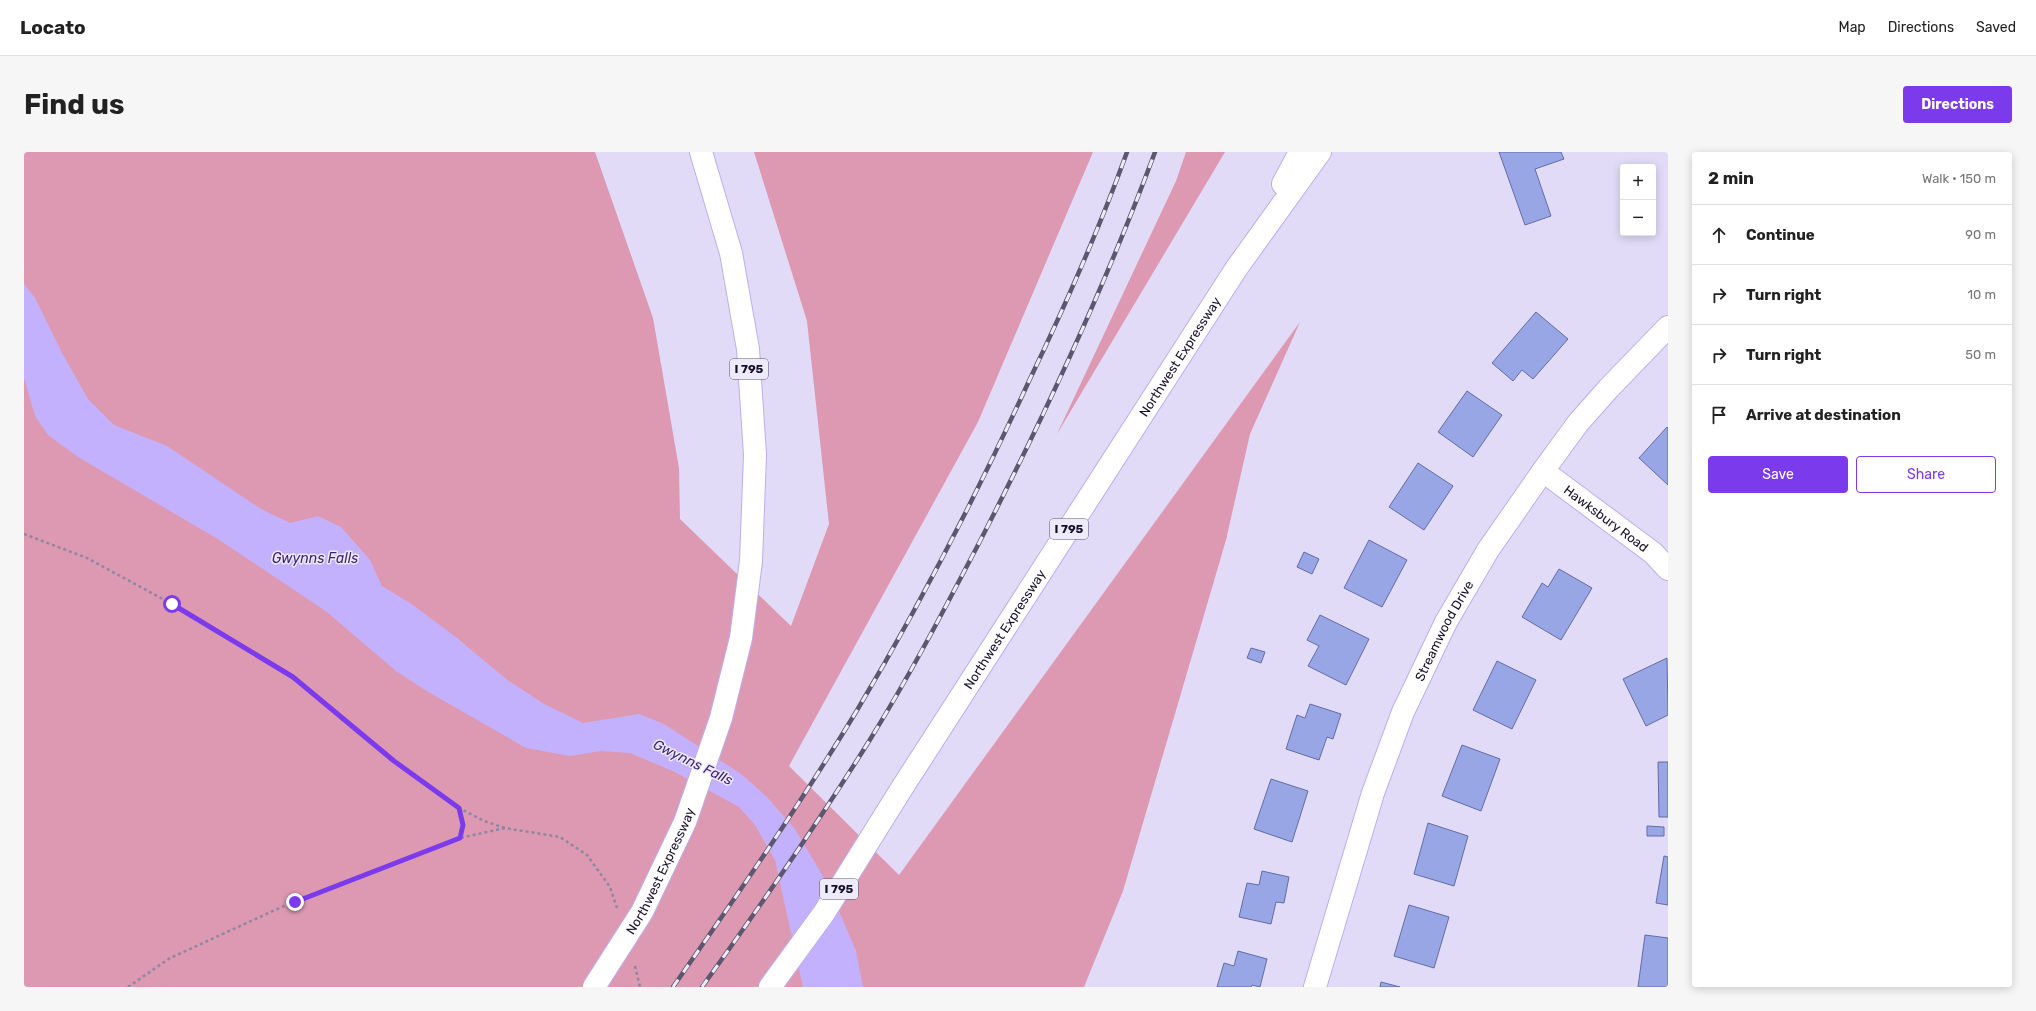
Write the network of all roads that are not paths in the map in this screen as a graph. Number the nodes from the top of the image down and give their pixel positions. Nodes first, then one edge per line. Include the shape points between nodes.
1 (695, 152) edge
2 (701, 152) edge
3 (1300, 152) edge
4 (1320, 152) edge
5 (710, 180) junction
6 (1236, 269) junction
7 (1668, 327) edge
8 (1543, 471) junction
9 (1668, 569) edge
10 (594, 987) edge
11 (770, 987) edge
12 (1315, 987) edge

1 - 5 main road
2 - 5 main road
3 - 6 main road
4 - 6 main road
5 - 10 main road, Northwest Expressway / I 795, bridge via 731,253 748,349 755,455 751,561 741,638 723,711 685,822 642,912
6 - 11 main road, Northwest Expressway / I 795 via 824,913
7 - 8 main road, Streamwood Drive via 1589,411
8 - 9 main road, Hawksbury Road via 1652,553
8 - 12 main road, Streamwood Drive via 1488,550 1446,622 1403,712 1373,793

